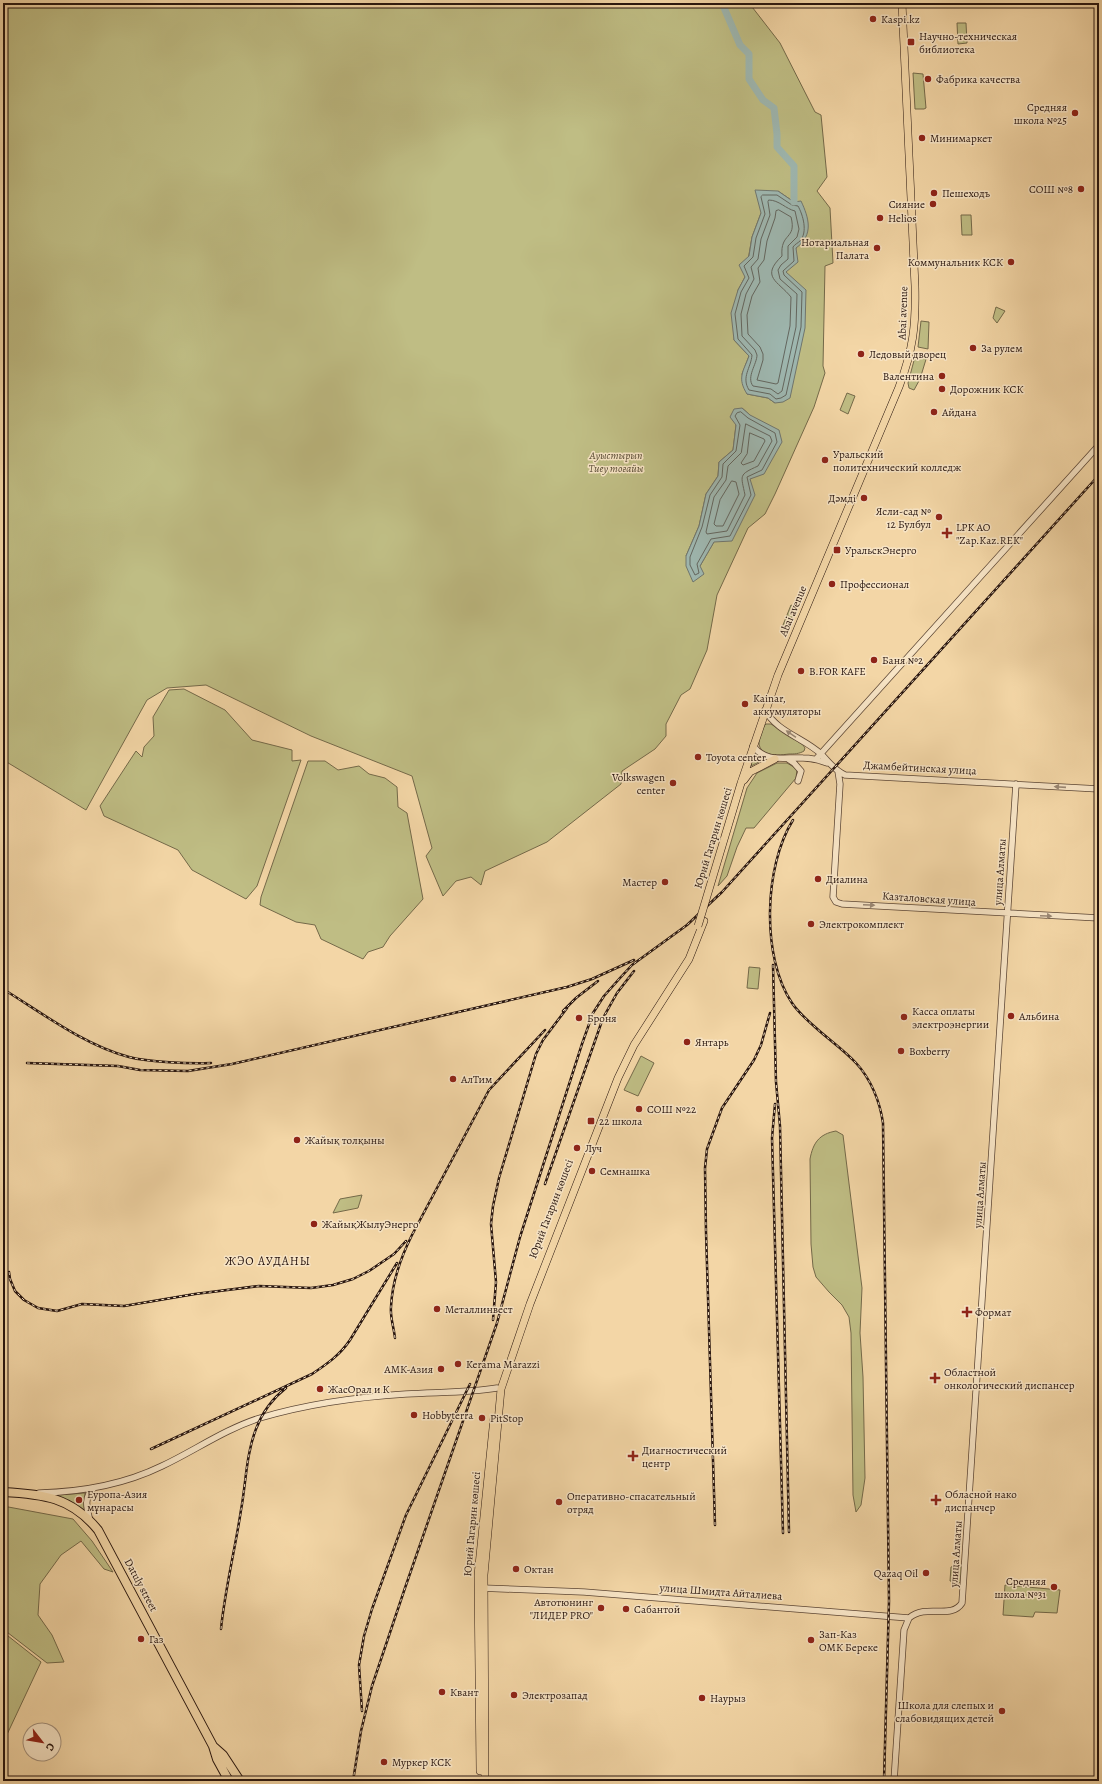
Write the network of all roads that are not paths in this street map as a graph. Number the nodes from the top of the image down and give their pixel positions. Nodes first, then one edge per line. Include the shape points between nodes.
1 (902, 3) edge
2 (1099, 446) edge
3 (765, 710) junction
4 (753, 746) junction
5 (821, 754) junction
6 (786, 758) junction
7 (775, 759) junction
8 (816, 759) junction
9 (829, 764) junction
10 (838, 771) junction
11 (798, 781) dead end
12 (741, 783) junction
13 (1016, 784) junction
14 (1099, 789) edge
15 (1008, 914) junction
16 (1099, 918) edge
17 (701, 924) junction
18 (496, 1388) junction
19 (94, 1488) junction
20 (3, 1492) edge
21 (26, 1493) junction
22 (90, 1521) junction
23 (480, 1588) junction
24 (960, 1606) joint
25 (909, 1618) junction
26 (213, 1746) junction
27 (237, 1780) edge
28 (229, 1781) edge
29 (480, 1781) edge
30 (485, 1781) edge
31 (894, 1781) edge

1 - 3 main road, Abai avenue via 916,313 912,348 899,387
2 - 5 street
3 - 4 main road, Abai avenue
5 -> 3 street, Джамбейтинская улица via 774,723
4 - 7 street via 760,754
4 - 12 main road, Abai avenue
5 - 8 street
5 - 9 street, Джамбейтинская улица
6 - 7 street
6 - 8 street
6 - 11 street via 799,767 801,771
7 - 12 main road via 750,772
8 - 9 street
9 - 10 street, Джамбейтинская улица
10 - 13 street, Джамбейтинская улица via 845,775
10 -> 15 street, Казталовская улица via 840,784 833,897 836,902
12 - 17 main road, Юрий Гагарин көшесі, bridge
14 -> 13 street, Джамбейтинская улица
13 - 15 street, улица Алматы
15 -> 16 street, Казталовская улица
15 - 24 street, улица Алматы via 963,1598
17 - 18 main road, Юрий Гагарин көшесі via 686,956 638,1030 618,1068
17 - 23 main road, Юрий Гагарин көшесі via 689,959 634,1045 618,1078 506,1371 501,1389
18 - 19 street via 339,1401 261,1418 244,1423 161,1467
18 - 23 main road, Юрий Гагарин көшесі
19 - 21 street
19 - 22 street via 87,1500
20 - 21 highway, Datuly street
21 - 22 highway, Datuly street via 50,1496 78,1511
22 - 26 highway, Datuly street via 102,1535
23 - 25 street, улица Шмидта Айталиева via 584,1592
23 - 29 main road, Юрий Гагарин көшесі
23 - 30 main road, Юрий Гагарин көшесі
24 - 25 street, улица Шмидта Айталиева via 950,1611 919,1612
25 - 31 street via 904,1630
26 - 27 highway, Datuly street via 223,1755
26 - 28 highway, Datuly street

